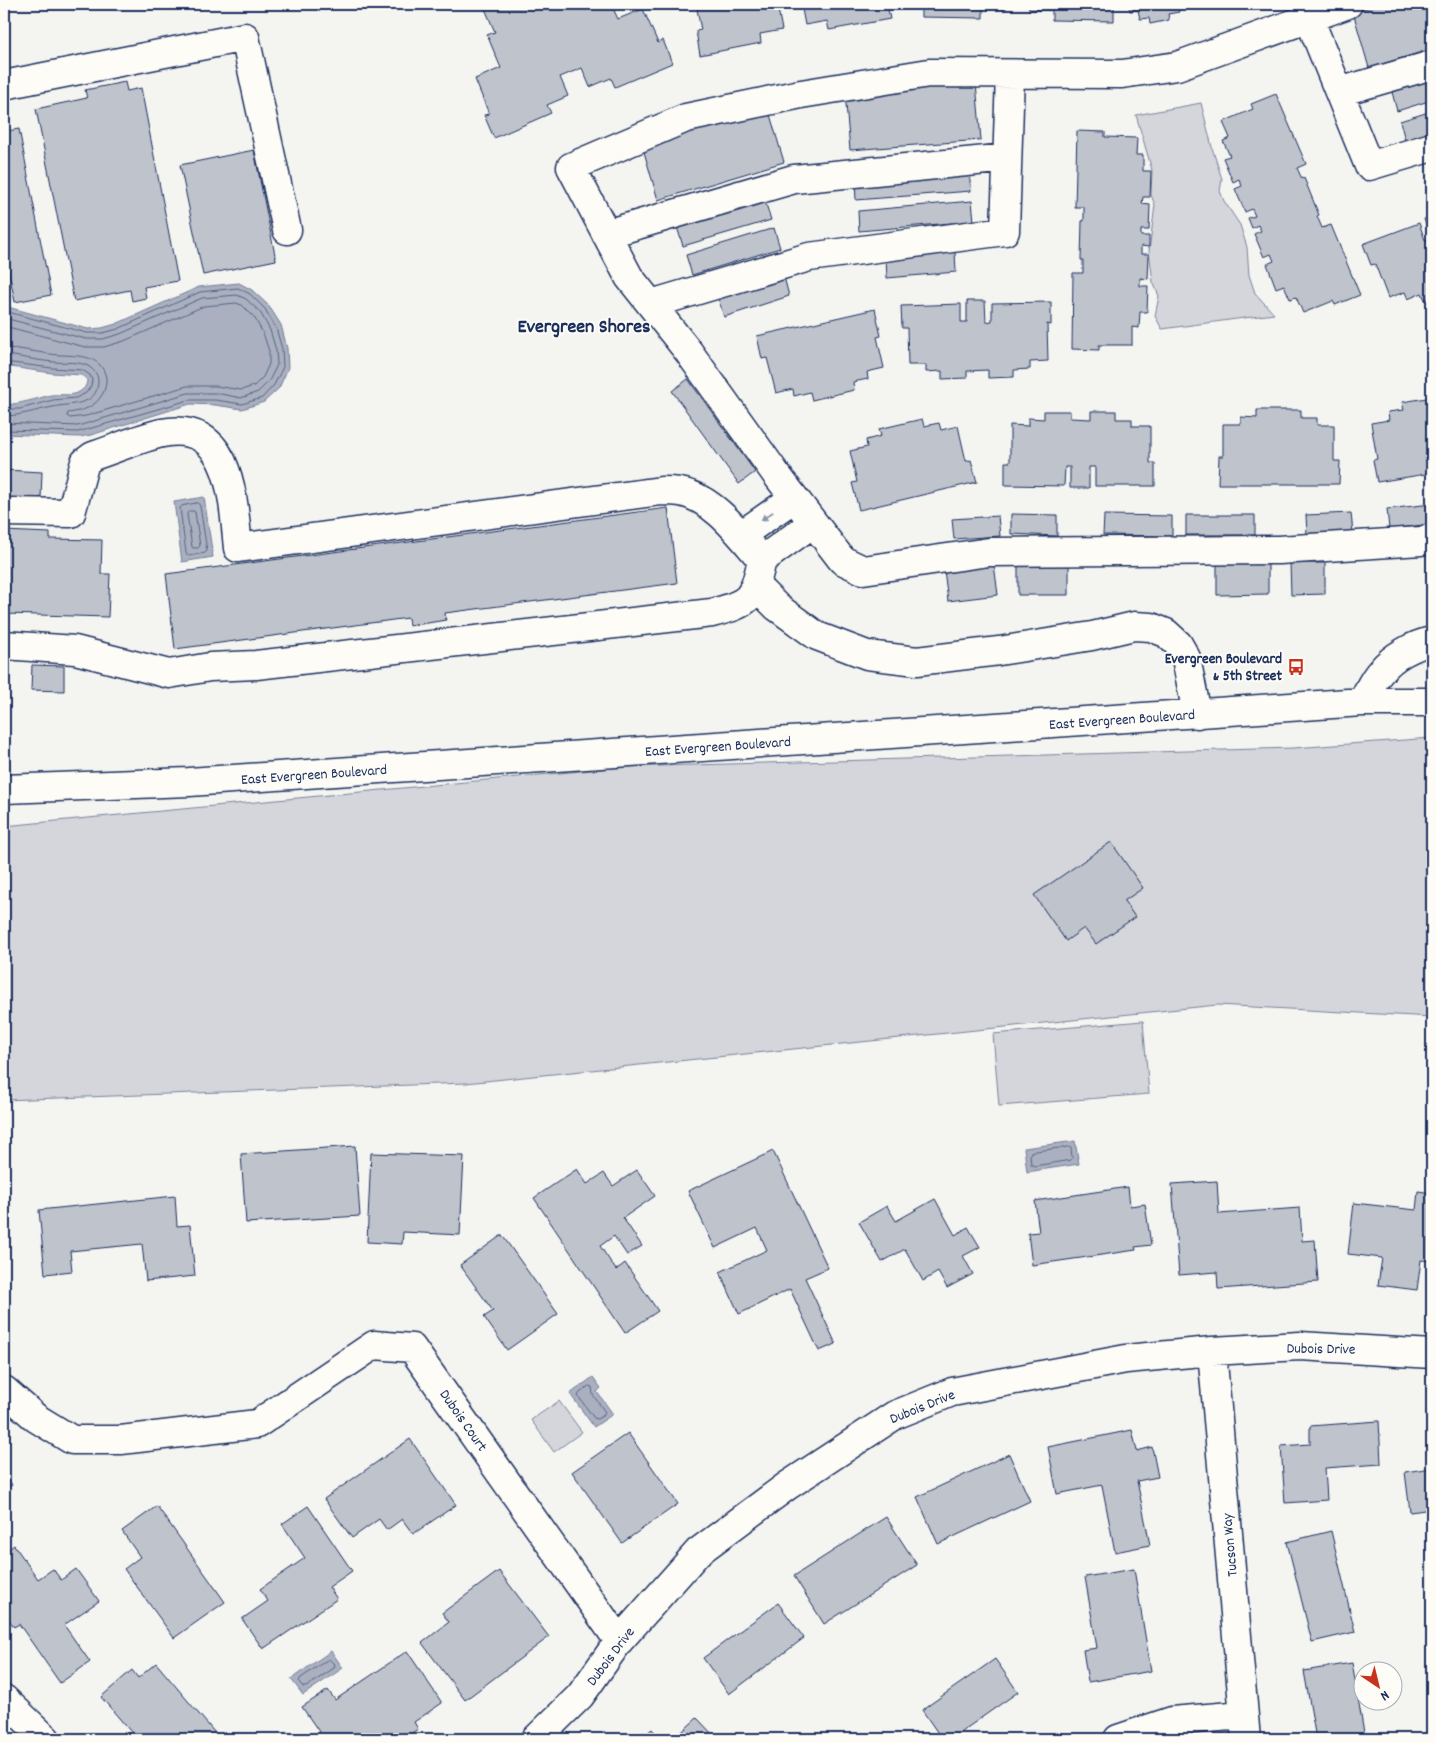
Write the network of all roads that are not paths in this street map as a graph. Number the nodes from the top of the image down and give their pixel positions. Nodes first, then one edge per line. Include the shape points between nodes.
1 (1348, 4) edge
2 (1309, 18) junction
3 (1432, 65) edge
4 (1010, 74) junction
5 (4, 85) edge
6 (1339, 92) junction
7 (1432, 147) edge
8 (1007, 158) junction
9 (288, 230) dead end
10 (606, 234) junction
11 (651, 304) junction
12 (794, 498) junction
13 (4, 512) edge
14 (813, 522) junction
15 (741, 535) junction
16 (1432, 538) edge
17 (762, 560) junction
18 (756, 586) junction
19 (1432, 641) edge
20 (4, 646) edge
21 (1362, 702) junction
22 (1432, 702) edge
23 (1197, 714) junction
24 (4, 789) edge
25 (1212, 1350) junction
26 (1432, 1354) edge
27 (4, 1390) edge
28 (619, 1641) junction
29 (4, 1699) edge
30 (1245, 1727) edge
31 (46, 1739) edge
32 (536, 1739) edge
33 (1118, 1739) edge

1 - 2 street
2 - 4 street via 1177,66 1122,74
2 - 6 street
3 - 6 street
4 - 8 street
4 - 10 street via 930,73 801,94 686,118 571,167
5 - 9 street via 245,37
6 - 7 street via 1369,166
8 - 10 street via 794,179
8 - 11 street via 1005,231 809,256
10 - 11 street via 629,277
11 - 12 street
12 - 14 street
12 -> 15 street
13 - 15 street via 71,513 85,462 93,456 162,433 184,432 207,443 224,463 231,486 238,548 661,491 681,492 705,501
14 - 16 street via 842,560 863,570 989,552 1279,550
14 - 17 street
15 - 17 street
17 - 18 street
18 - 20 street via 744,603 712,613 169,674 75,650
18 - 23 street via 777,607 817,636 868,655 907,660 999,651 1134,626 1151,627 1166,633 1186,658
19 - 21 street via 1397,656 1380,671
21 - 22 street, East Evergreen Boulevard
21 - 23 street, East Evergreen Boulevard
23 - 24 street, East Evergreen Boulevard via 189,782
25 - 26 street, Dubois Drive via 1300,1346
25 - 28 street, Dubois Drive via 1126,1359 952,1392 895,1415 787,1486 698,1552
25 - 30 street, Tucson Way
27 - 28 street, Dubois Court via 36,1418 72,1440 121,1440 257,1424 374,1345 412,1348
28 - 32 street, Dubois Drive via 580,1696
29 - 31 street
30 - 33 street via 1172,1721

